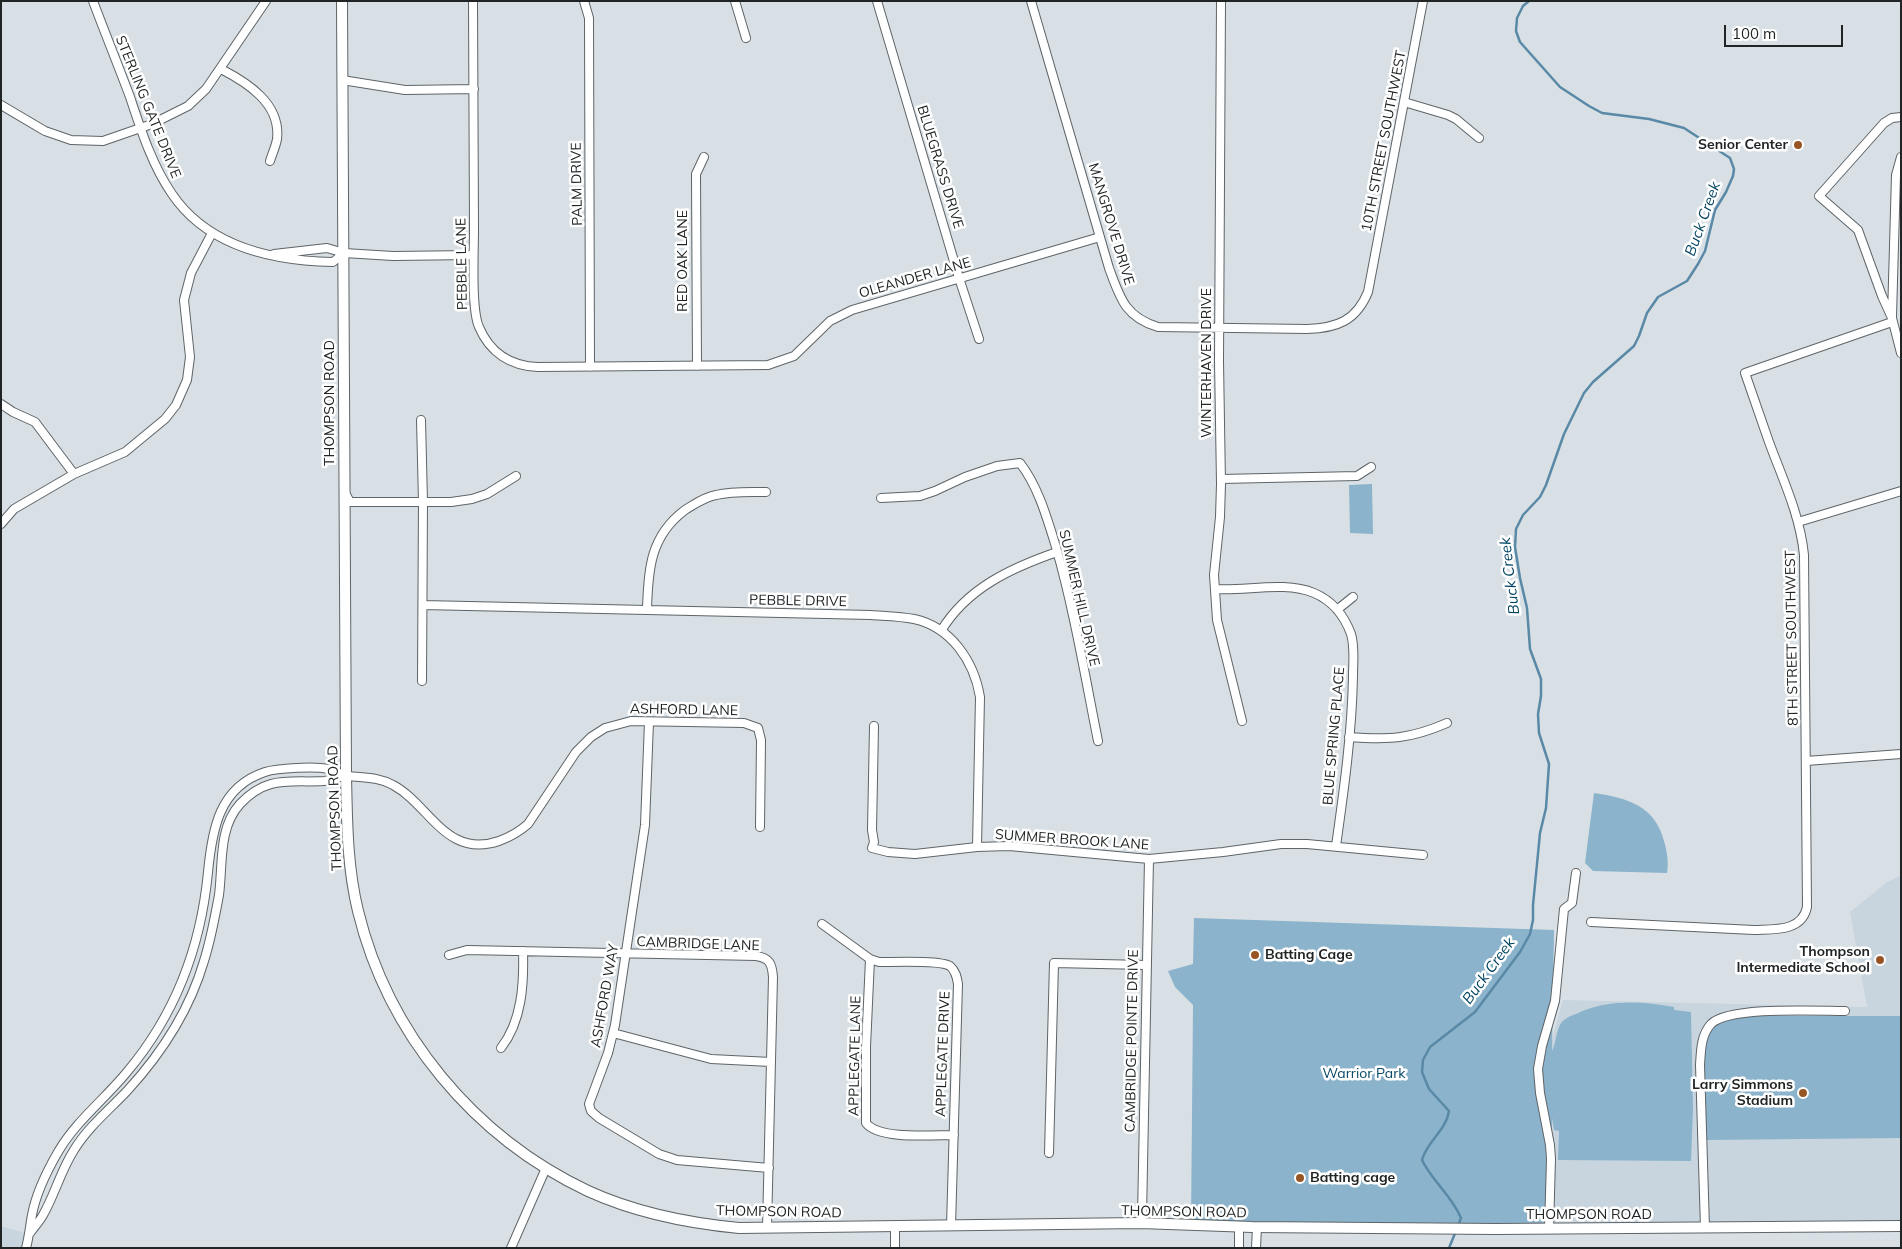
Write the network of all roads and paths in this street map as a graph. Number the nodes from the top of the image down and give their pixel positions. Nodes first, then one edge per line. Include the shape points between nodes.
1 (94, 1) edge
2 (266, 1) edge
3 (342, 1) edge
4 (473, 1) edge
5 (584, 1) edge
6 (735, 1) edge
7 (877, 1) edge
8 (1031, 1) edge
9 (1221, 1) edge
10 (1423, 1) edge
11 (746, 38) dead end
12 (221, 69) junction
13 (342, 80) junction
14 (474, 90) junction
15 (1404, 102) junction
16 (1, 105) edge
17 (1901, 117) edge
18 (141, 128) junction
19 (1479, 138) dead end
20 (704, 157) dead end
21 (1901, 157) edge
22 (270, 161) dead end
23 (212, 233) junction
24 (1100, 237) junction
25 (344, 253) junction
26 (270, 255) junction
27 (474, 255) junction
28 (959, 278) junction
29 (1369, 285) joint
30 (1892, 320) junction
31 (1220, 328) junction
32 (979, 339) dead end
33 (1901, 353) edge
34 (751, 365) joint
35 (697, 366) junction
36 (590, 367) junction
37 (1, 404) edge
38 (421, 420) dead end
39 (1371, 467) dead end
40 (74, 474) junction
41 (516, 476) dead end
42 (1221, 479) junction
43 (1901, 491) edge
44 (766, 492) dead end
45 (345, 493) junction
46 (880, 498) dead end
47 (423, 502) junction
48 (1798, 522) junction
49 (1, 524) edge
50 (1057, 552) junction
51 (1216, 590) junction
52 (1353, 597) dead end
53 (422, 605) junction
54 (647, 610) junction
55 (1338, 610) junction
56 (941, 631) junction
57 (422, 681) dead end
58 (1242, 721) dead end
59 (649, 722) junction
60 (1447, 723) dead end
61 (874, 726) dead end
62 (1349, 736) junction
63 (1098, 741) dead end
64 (1901, 754) edge
65 (1806, 760) junction
66 (346, 775) junction
67 (760, 827) dead end
68 (1336, 846) junction
69 (977, 847) junction
70 (1423, 855) dead end
71 (1149, 859) junction
72 (1576, 872) dead end
73 (1590, 922) dead end
74 (822, 924) dead end
75 (523, 951) junction
76 (626, 953) junction
77 (449, 955) dead end
78 (870, 959) junction
79 (1146, 965) junction
80 (1845, 1011) dead end
81 (613, 1033) junction
82 (501, 1048) dead end
83 (771, 1062) junction
84 (954, 1135) junction
85 (1049, 1153) dead end
86 (546, 1168) junction
87 (769, 1168) junction
88 (1140, 1223) junction
89 (895, 1226) junction
90 (950, 1226) junction
91 (1901, 1226) edge
92 (1239, 1227) junction
93 (1257, 1227) junction
94 (767, 1228) junction
95 (1705, 1228) junction
96 (1549, 1229) junction
97 (29, 1234) junction
98 (26, 1248) edge
99 (511, 1248) edge
100 (895, 1248) edge
101 (1239, 1248) edge
102 (1256, 1248) edge

1 - 18 street, STERLING GATE DRIVE
2 - 12 street
3 - 13 street, THOMPSON ROAD
4 - 14 street, PEBBLE LANE
5 - 36 street, PALM DRIVE via 589,18
6 - 11 street
7 - 28 street, BLUEGRASS DRIVE
8 - 24 street, MANGROVE DRIVE
9 - 31 street, WINTERHAVEN DRIVE
10 - 15 street, 10TH STREET SOUTHWEST
12 - 18 street via 188,106
12 - 22 street via 247,84 272,112 277,137
13 - 14 street via 405,90
13 - 25 street, THOMPSON ROAD
14 - 27 street, PEBBLE LANE
15 - 19 street via 1448,115
15 - 29 street, 10TH STREET SOUTHWEST
16 - 18 street via 44,132 70,140 103,141
17 - 30 street via 1884,123 1819,196 1858,230
18 - 23 street, STERLING GATE DRIVE via 172,195 184,210
20 - 35 street, RED OAK LANE via 695,181
21 - 30 street via 1896,175
23 - 26 street, STERLING GATE DRIVE via 236,246
23 - 40 street via 191,273 184,300 190,357 187,380 176,405 165,419 125,452
24 - 28 street, OLEANDER LANE
24 - 31 street, MANGROVE DRIVE via 1118,294 1128,310 1138,318 1158,327
25 - 26 street, STERLING GATE DRIVE via 327,248
25 - 26 street, STERLING GATE DRIVE via 333,262 300,262
25 - 27 street
25 - 45 street, THOMPSON ROAD
27 - 36 street, PEBBLE LANE via 477,322 495,352 524,367
28 - 32 street, BLUEGRASS DRIVE
28 - 34 street, OLEANDER LANE via 852,310 830,321 794,356 774,363
29 - 31 street, MANGROVE DRIVE via 1354,315 1336,326
30 - 33 street
30 - 48 street, 8TH STREET SOUTHWEST via 1745,373
31 - 42 street, WINTERHAVEN DRIVE
34 - 35 street, PEBBLE LANE
35 - 36 street, PEBBLE LANE
37 - 40 street via 35,422
38 - 47 street
39 - 42 street via 1357,476
40 - 49 street via 14,510
41 - 47 street via 478,498
42 - 51 street, WINTERHAVEN DRIVE via 1214,575
43 - 48 street
44 - 54 street via 734,492 708,497 672,521 661,536 651,560
45 - 47 street via 350,502
45 - 66 street, THOMPSON ROAD
46 - 50 street, SUMMER HILL DRIVE via 920,496 990,468 1020,463 1042,507
47 - 53 street
48 - 65 street, 8TH STREET SOUTHWEST via 1804,565
50 - 56 street via 1015,568 984,585 960,605
50 - 63 street, SUMMER HILL DRIVE
51 - 55 street, BLUE SPRING PLACE via 1299,589 1326,600
51 - 58 street, WINTERHAVEN DRIVE via 1218,620
52 - 55 street
53 - 54 street, PEBBLE DRIVE
53 - 57 street
54 - 56 street, PEBBLE DRIVE via 894,616 926,622
55 - 62 street, BLUE SPRING PLACE via 1349,629 1353,646
56 - 69 street, PEBBLE DRIVE via 966,656 980,697
59 - 66 street, ASHFORD LANE via 623,722 591,736 576,752 528,824 508,838 492,843 469,844 456,839 387,781
59 - 67 street, ASHFORD LANE via 744,724 758,728 761,740
59 - 76 street, ASHFORD WAY via 645,825
60 - 62 street via 1405,738
61 - 69 street, SUMMER BROOK LANE via 872,848 915,854
62 - 68 street, BLUE SPRING PLACE
64 - 65 street
65 - 73 street, 8TH STREET SOUTHWEST via 1807,907 1801,922 1779,929 1754,930
66 - 86 street, THOMPSON ROAD via 350,871 362,927 386,991 416,1044 454,1092 494,1130
66 - 97 street via 326,781 284,780 274,783 255,791 233,813 224,838 215,921 204,962 187,1003 171,1033 139,1077 74,1150 43,1216
66 - 97 street via 326,769 265,772 244,783 226,800 212,833 203,910 183,980 141,1054 80,1121 57,1154 37,1198
68 - 70 street, SUMMER BROOK LANE
68 - 71 street, SUMMER BROOK LANE via 1281,844
69 - 71 street, SUMMER BROOK LANE via 1022,847
71 - 79 street, CAMBRIDGE POINTE DRIVE
72 - 96 street via 1572,903 1564,909 1555,1001 1538,1070 1551,1158
74 - 78 street
75 - 76 street, CAMBRIDGE LANE
75 - 77 street, CAMBRIDGE LANE via 467,950
75 - 82 street via 521,1000 510,1037
76 - 81 street, ASHFORD WAY
76 - 83 street, CAMBRIDGE LANE via 764,957 772,965
78 - 84 street, APPLEGATE DRIVE via 878,962 937,963 948,965 955,973 958,984
78 - 84 street, APPLEGATE LANE via 866,1123 875,1131 887,1134
79 - 85 street via 1054,963
79 - 88 street, CAMBRIDGE POINTE DRIVE
80 - 95 street via 1745,1013 1722,1018 1708,1029 1702,1043 1700,1065
81 - 83 street via 710,1059
81 - 87 street, ASHFORD WAY via 590,1099 593,1114 659,1154 677,1160
83 - 87 street, CAMBRIDGE LANE
84 - 90 street, APPLEGATE DRIVE
86 - 94 street, THOMPSON ROAD via 589,1191 654,1214 708,1225
86 - 99 street
87 - 94 street, CAMBRIDGE LANE
88 - 90 street, THOMPSON ROAD
88 - 92 street, THOMPSON ROAD
89 - 90 street, THOMPSON ROAD
89 - 94 street, THOMPSON ROAD
89 - 100 street
91 - 95 street, THOMPSON ROAD
92 - 93 street, THOMPSON ROAD
92 - 101 street
93 - 96 street, THOMPSON ROAD
93 - 102 street
95 - 96 street, THOMPSON ROAD
97 - 98 street

